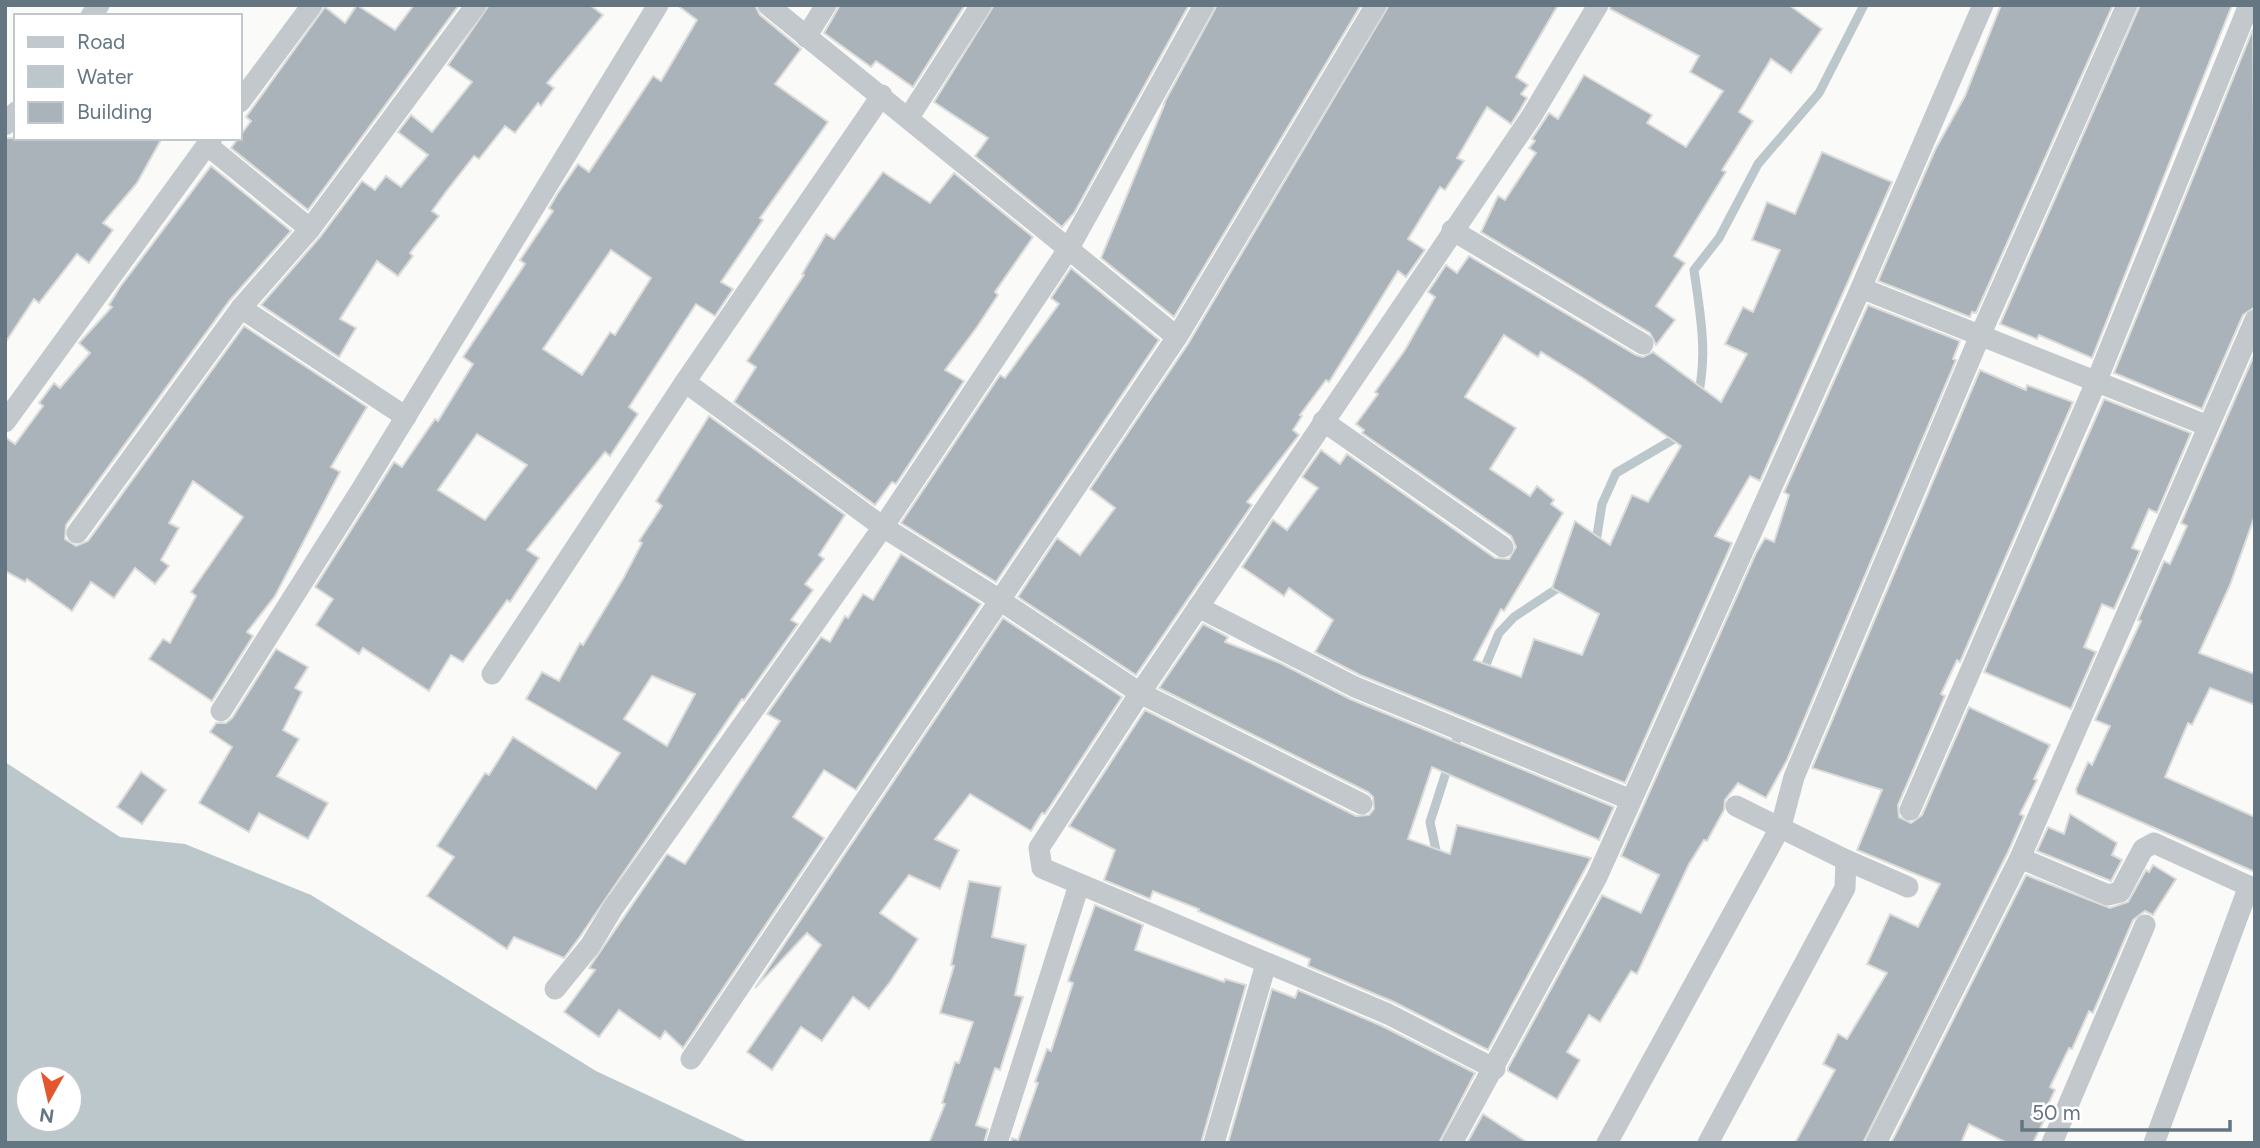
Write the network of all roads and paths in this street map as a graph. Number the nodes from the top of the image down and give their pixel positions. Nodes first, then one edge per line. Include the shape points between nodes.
1 (312, 5) edge
2 (476, 5) edge
3 (658, 5) edge
4 (768, 5) edge
5 (826, 5) edge
6 (981, 5) edge
7 (1204, 5) edge
8 (1376, 5) edge
9 (1598, 5) edge
10 (1983, 5) edge
11 (2127, 5) edge
12 (2249, 5) edge
13 (806, 37) junction
14 (882, 95) junction
15 (242, 99) edge
16 (909, 117) junction
17 (210, 142) edge
18 (310, 229) junction
19 (1452, 230) junction
20 (1069, 248) junction
21 (1861, 288) junction
22 (241, 309) junction
23 (2255, 320) edge
24 (1177, 337) junction
25 (1979, 338) junction
26 (1643, 344) dead end
27 (2097, 380) junction
28 (684, 382) junction
29 (406, 416) junction
30 (1323, 421) junction
31 (5, 422) edge
32 (2208, 426) junction
33 (883, 527) junction
34 (77, 533) dead end
35 (1503, 547) dead end
36 (998, 599) junction
37 (1198, 607) junction
38 (492, 674) dead end
39 (1140, 693) junction
40 (220, 711) dead end
41 (1631, 800) junction
42 (1362, 804) dead end
43 (1736, 806) dead end
44 (1910, 810) dead end
45 (1781, 826) junction
46 (2020, 858) junction
47 (1846, 860) junction
48 (1079, 885) junction
49 (1908, 887) dead end
50 (2252, 887) edge
51 (2145, 925) dead end
52 (1266, 964) junction
53 (555, 989) dead end
54 (691, 1059) dead end
55 (1495, 1069) junction
56 (997, 1143) edge
57 (1214, 1143) edge
58 (1452, 1143) edge
59 (1607, 1143) edge
60 (1708, 1143) edge
61 (1876, 1143) edge
62 (2052, 1143) edge
63 (2154, 1143) edge

1 - 15 street
2 - 18 street
3 - 29 street
4 - 13 street
5 - 13 street
6 - 16 street
7 - 20 street
8 - 24 street
9 - 19 street via 1531,117
10 - 21 street
11 - 25 street
12 - 27 street
13 - 14 street
14 - 16 street
14 - 28 street
16 - 20 street
17 - 18 street
17 - 31 street
18 - 22 street
19 - 26 street
19 - 30 street
20 - 24 street
20 - 33 street
21 - 25 street
21 - 41 street
22 - 29 street
22 - 34 street
23 - 32 street
24 - 36 street
25 - 27 street
25 - 45 street via 1794,777
27 - 32 street
27 - 44 street
28 - 33 street
28 - 38 street
29 - 40 street
30 - 35 street
30 - 37 street
32 - 46 street
33 - 36 street
33 - 53 street via 590,946
36 - 39 street
36 - 54 street
37 - 39 street
37 - 41 street via 1354,687
39 - 42 street
39 - 48 street via 1038,848 1042,869
41 - 55 street via 1597,877
43 - 45 street
45 - 47 street
45 - 59 street
46 - 50 street via 2108,895 2120,892 2143,849 2154,843
46 - 61 street
47 - 49 street
47 - 60 street via 1841,898
48 - 52 street
48 - 56 street
50 - 63 street
51 - 62 street
52 - 55 street via 1388,1014
52 - 57 street
55 - 58 street

